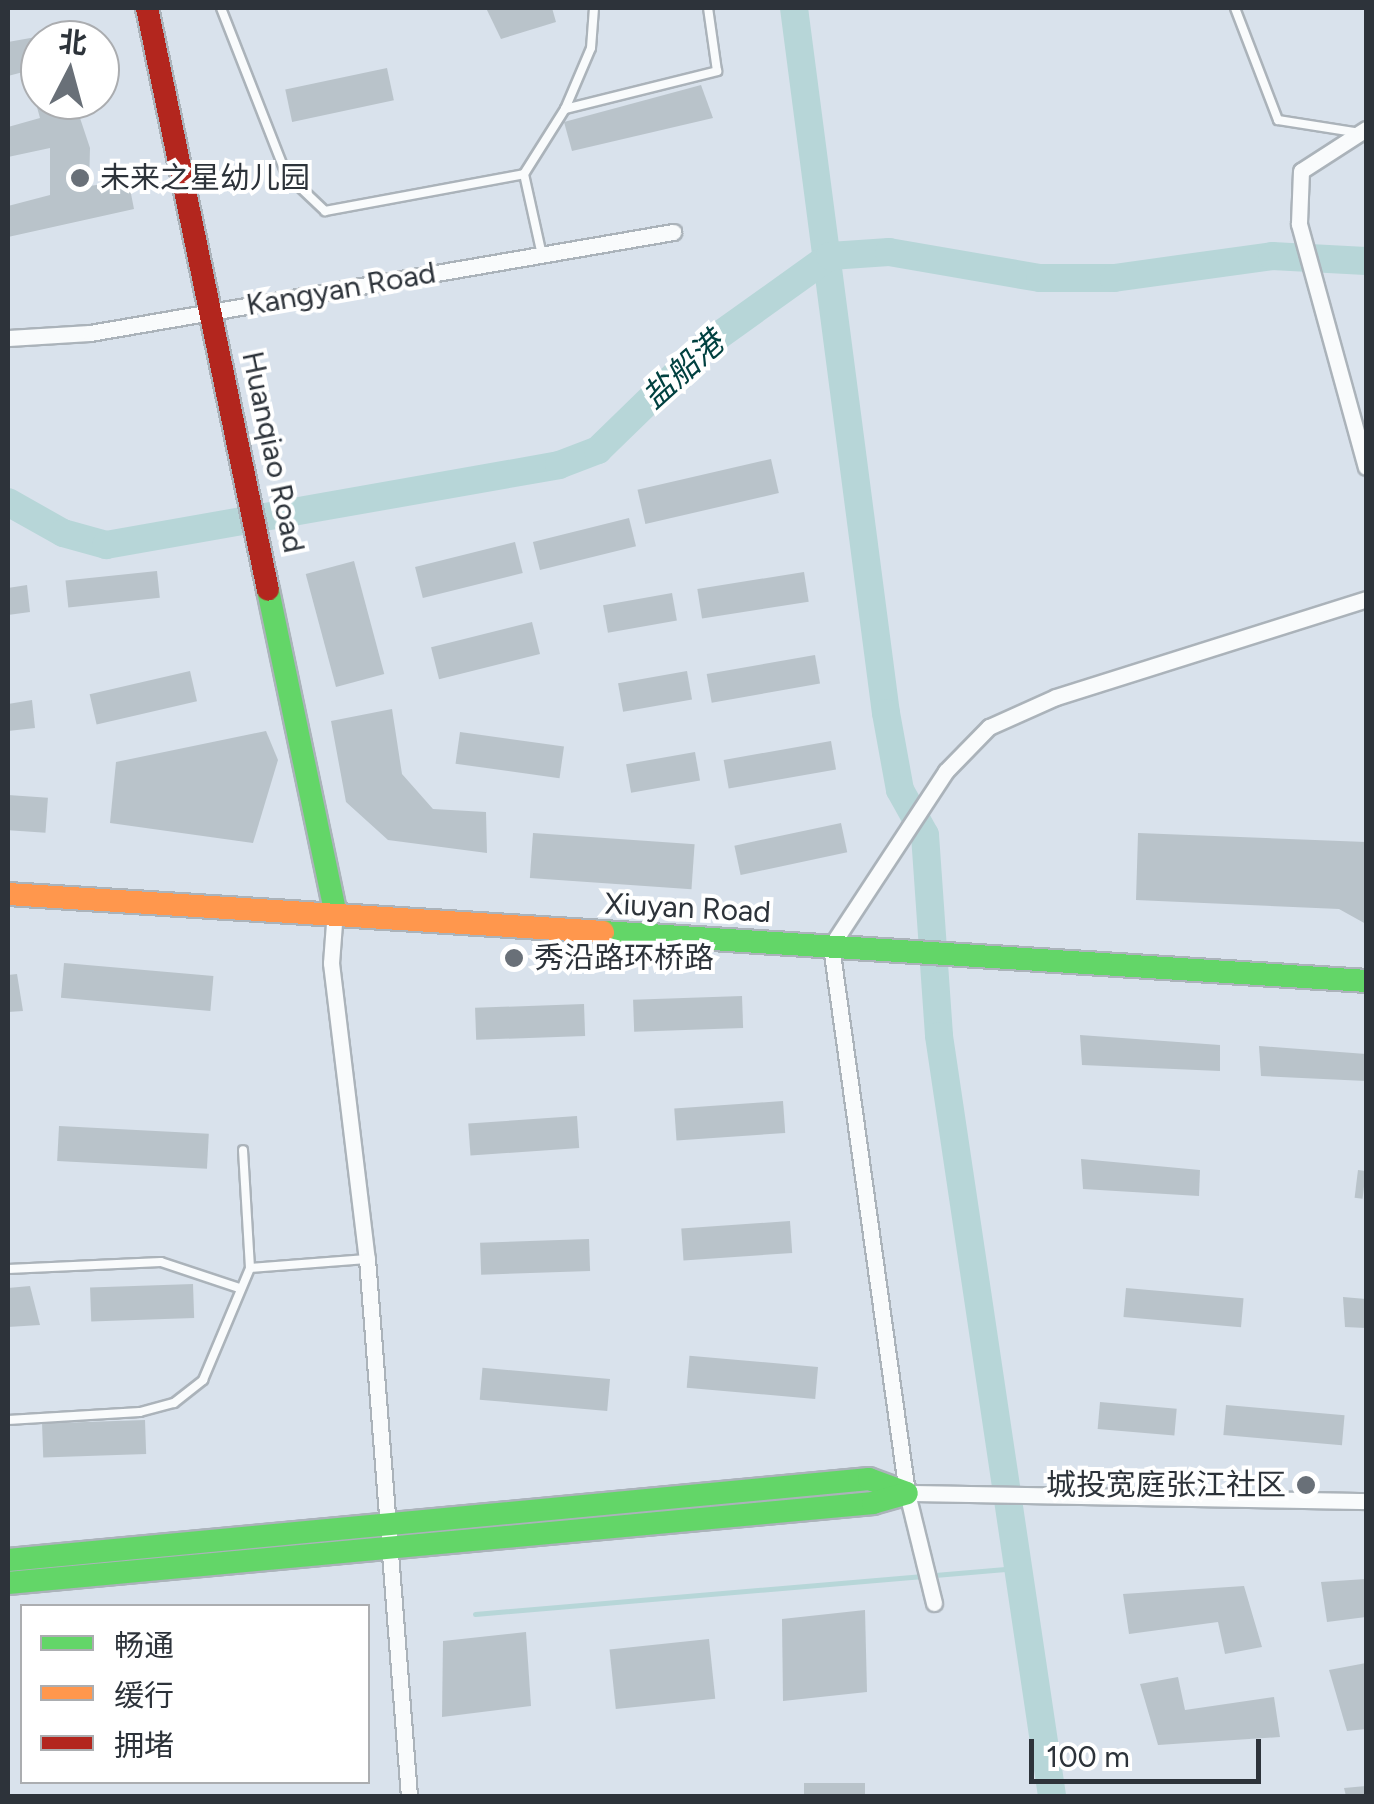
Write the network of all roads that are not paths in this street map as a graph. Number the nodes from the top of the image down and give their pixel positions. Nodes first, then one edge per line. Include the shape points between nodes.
1 (147, 8) edge
2 (220, 8) edge
3 (594, 8) edge
4 (708, 8) edge
5 (1235, 8) edge
6 (566, 109) junction
7 (1360, 131) edge
8 (524, 174) junction
9 (673, 232) dead end
10 (542, 255) junction
11 (212, 312) junction
12 (8, 338) edge
13 (1366, 468) edge
14 (1366, 599) edge
15 (8, 894) edge
16 (335, 910) junction
17 (831, 946) junction
18 (1366, 981) edge
19 (243, 1150) dead end
20 (366, 1260) junction
21 (250, 1268) junction
22 (8, 1269) edge
23 (239, 1288) junction
24 (8, 1420) edge
25 (907, 1493) junction
26 (1366, 1501) edge
27 (386, 1535) junction
28 (8, 1560) edge
29 (8, 1583) edge
30 (934, 1604) dead end
31 (409, 1796) edge

1 - 11 street, Huanqiao Road
2 - 8 lane via 286,174 325,211
3 - 6 lane via 591,48
4 - 6 lane via 717,71
5 - 7 lane via 1278,120
6 - 8 lane
7 - 13 street via 1301,170 1299,224
8 - 10 lane
9 - 10 street, Kangyan Road
10 - 11 street, Kangyan Road
11 - 12 street, Kangyan Road via 90,333
11 - 16 street, Huanqiao Road
14 - 17 street via 1056,697 989,726 946,771
15 - 16 street, Xiuyan Road
16 - 17 street, Xiuyan Road via 518,930
16 - 20 street via 332,963
17 - 18 street, Xiuyan Road
17 - 25 street
19 - 21 lane
20 - 21 lane
20 - 27 street
21 - 23 lane
22 - 23 lane via 161,1262
23 - 24 lane via 203,1380 174,1403 140,1412
25 - 26 street
25 - 27 street via 873,1503
25 - 30 street
27 - 28 street
27 - 29 street
27 - 31 street

